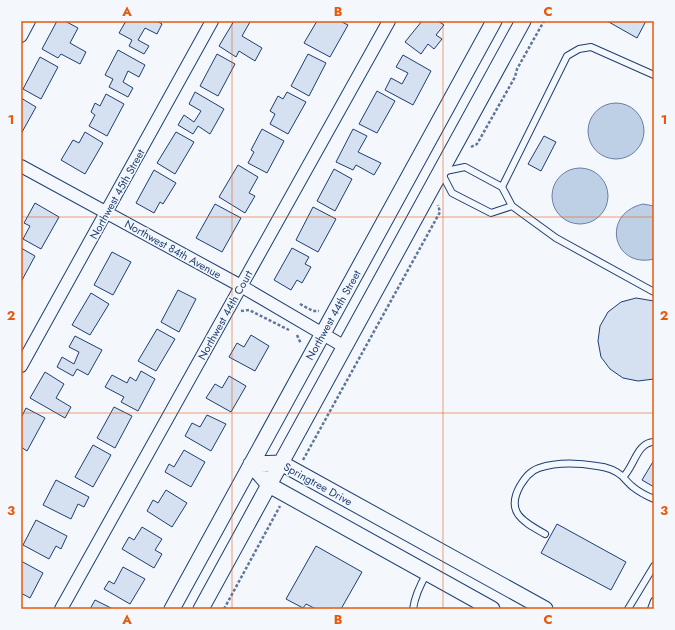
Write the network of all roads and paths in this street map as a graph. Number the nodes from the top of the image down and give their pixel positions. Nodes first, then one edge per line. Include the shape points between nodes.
1 (29, 21) edge
2 (212, 21) edge
3 (389, 21) edge
4 (494, 21) edge
5 (523, 21) edge
6 (544, 21) edge
7 (21, 36) edge
8 (654, 75) edge
9 (469, 148) dead end
10 (418, 160) junction
11 (21, 166) edge
12 (444, 178) junction
13 (502, 187) junction
14 (512, 206) junction
15 (107, 212) junction
16 (241, 286) junction
17 (654, 292) edge
18 (295, 301) dead end
19 (322, 309) dead end
20 (235, 314) dead end
21 (323, 333) junction
22 (302, 347) dead end
23 (345, 347) junction
24 (21, 366) edge
25 (654, 442) edge
26 (281, 463) junction
27 (251, 464) junction
28 (297, 472) junction
29 (623, 477) junction
30 (269, 485) junction
31 (286, 494) junction
32 (654, 499) edge
33 (545, 534) dead end
34 (654, 566) edge
35 (427, 573) junction
36 (654, 601) edge
37 (61, 609) edge
38 (172, 609) edge
39 (201, 609) edge
40 (224, 609) edge
41 (413, 609) edge
42 (492, 609) edge
43 (545, 609) edge
44 (628, 609) edge
45 (651, 609) edge

1 - 7 street
2 - 15 street, Northwest 45th Street
3 - 16 street, Northwest 44th Court
4 - 10 street, Northwest 44th Street
5 - 12 street
6 - 9 path via 477,144
8 - 13 lane via 591,48 579,49 567,56
10 - 12 street
10 - 21 street, Northwest 44th Street
11 - 15 street, Northwest 84th Avenue
12 - 13 lane via 465,167
12 - 14 lane via 452,193 491,213
12 - 23 street
12 - 28 path via 438,203 440,212
13 - 14 lane
14 - 17 lane via 556,238
15 - 16 street, Northwest 84th Avenue
15 - 24 street, Northwest 45th Street
16 - 21 street, Northwest 84th Avenue
16 - 37 street, Northwest 44th Court
18 - 19 path via 313,311
20 - 22 path via 249,310 298,335
21 - 23 street, Northwest 84th Avenue
21 - 27 street, Northwest 44th Street
23 - 26 street
25 - 29 lane via 643,446
26 - 27 street, Springtree Drive
26 - 28 street, Springtree Drive
26 - 30 street
27 - 30 street
27 - 38 street, Northwest 44th Street
28 - 43 street, Springtree Drive
29 - 32 lane via 632,487
29 - 33 lane via 610,469 578,464 550,465 528,474 515,496 515,506 524,522
30 - 31 street
30 - 39 street
31 - 35 street
31 - 40 path
34 - 44 lane
35 - 41 lane via 419,586
35 - 42 street
36 - 45 lane

